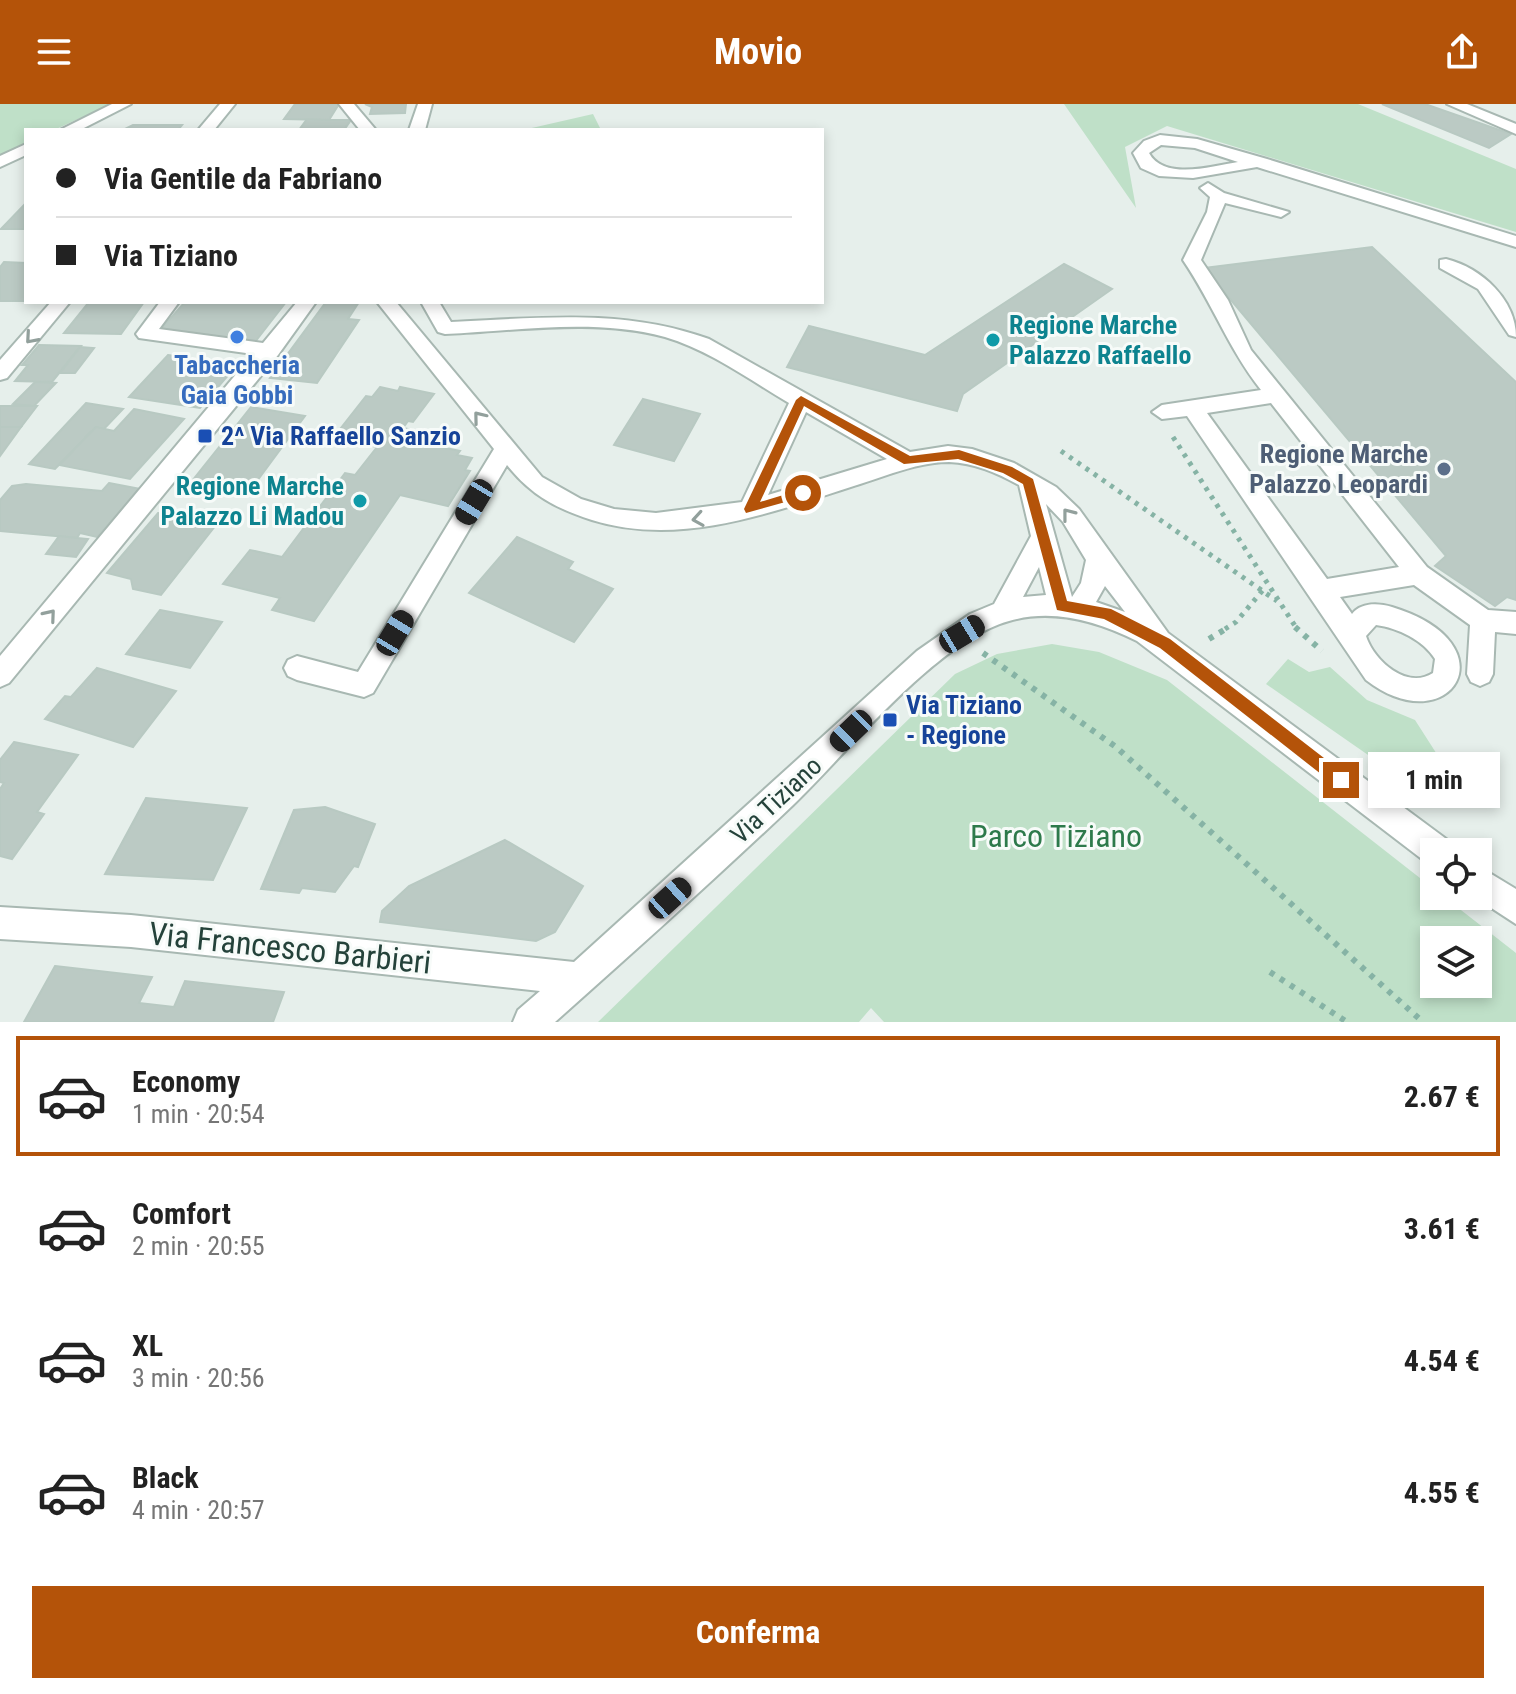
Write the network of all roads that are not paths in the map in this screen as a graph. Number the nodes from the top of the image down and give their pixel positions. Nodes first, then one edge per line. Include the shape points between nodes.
1 (124, 104) edge
2 (228, 104) edge
3 (346, 104) edge
4 (425, 104) edge
5 (1454, 104) edge
6 (72, 128) edge
7 (208, 128) edge
8 (366, 128) edge
9 (418, 128) edge
10 (1516, 129) edge
11 (24, 150) edge
12 (0, 162) edge
13 (1261, 162) junction
14 (1176, 174) junction
15 (1218, 196) junction
16 (1281, 212) dead end
17 (1516, 242) edge
18 (1446, 264) dead end
19 (59, 304) edge
20 (168, 304) edge
21 (306, 304) edge
22 (388, 304) edge
23 (431, 304) edge
24 (1516, 331) edge
25 (271, 350) junction
26 (0, 373) edge
27 (1277, 395) junction
28 (801, 400) junction
29 (1193, 408) junction
30 (1165, 421) road end
31 (505, 449) junction
32 (908, 461) junction
33 (1029, 482) junction
34 (750, 509) junction
35 (1042, 538) junction
36 (1098, 558) junction
37 (1418, 574) junction
38 (1322, 590) junction
39 (1070, 607) junction
40 (1003, 611) junction
41 (1483, 620) junction
42 (1516, 623) edge
43 (1353, 635) junction
44 (1173, 650) junction
45 (1444, 651) junction
46 (297, 668) dead end
47 (0, 675) edge
48 (1420, 838) edge
49 (1492, 891) edge
50 (1516, 908) edge
51 (0, 923) edge
52 (580, 979) junction
53 (530, 1022) edge

1 - 6 street
2 - 7 street
3 - 8 street
4 - 9 street
5 - 10 street
11 - 12 street
13 - 14 street
13 - 14 street via 1175,140 1154,142 1143,150 1142,158 1153,171
13 - 17 street
14 - 15 street via 1200,182
15 - 16 street
15 - 27 street via 1192,260 1219,300 1242,352
18 - 24 street via 1484,285
19 -> 26 street
20 - 25 street via 146,334
21 - 25 street
31 -> 22 street
23 - 28 street via 445,328 616,322 668,330
47 -> 25 street
27 - 29 street
27 - 37 street
28 - 32 street
28 - 34 street
29 - 30 street
29 - 38 street
34 -> 31 street via 646,524 598,515 561,502
31 - 46 street via 364,685
32 - 33 street via 944,454 976,457
32 - 34 street
33 - 35 street
36 -> 33 street via 1065,508
35 - 39 street
35 - 40 street
36 - 39 street via 1093,586
36 - 44 street
37 - 38 street
37 - 41 street
38 - 43 street
39 - 40 street, Via Tiziano
39 - 44 street, Via Tiziano via 1106,613
40 - 52 street, Via Tiziano via 919,664
41 - 42 street
41 - 45 street via 1480,665
43 - 45 street via 1364,617 1391,615 1421,627
43 - 45 street via 1372,671 1417,689 1431,688 1447,674
44 - 48 street, Via Tiziano
49 - 50 street
51 - 52 street, Via Francesco Barbieri via 131,931
52 - 53 street, Via Tiziano

